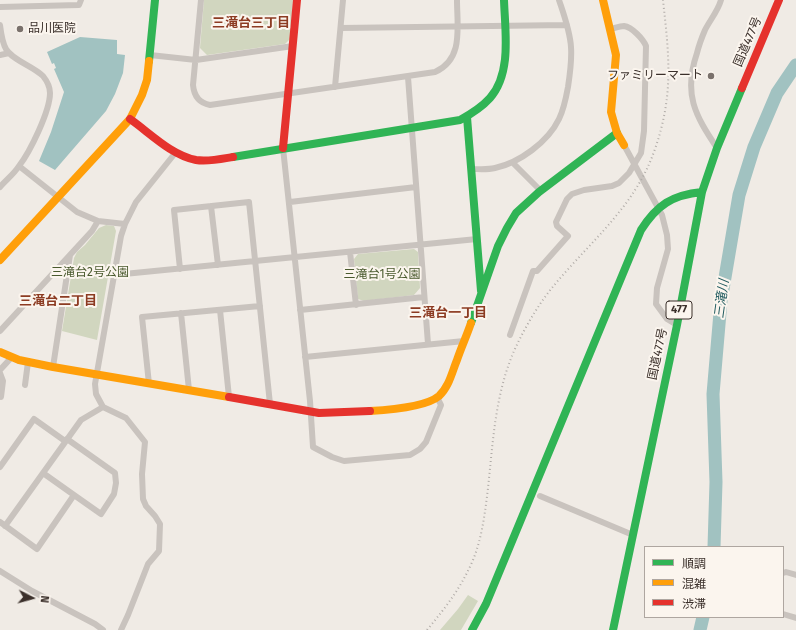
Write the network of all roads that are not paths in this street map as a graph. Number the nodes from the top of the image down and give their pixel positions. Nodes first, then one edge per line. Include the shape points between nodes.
1 (81, 0) edge
2 (155, 0) edge
3 (201, 0) edge
4 (297, 0) edge
5 (343, 0) edge
6 (457, 0) edge
7 (504, 0) edge
8 (559, 0) edge
9 (603, 0) edge
10 (779, 0) edge
11 (719, 1) edge
12 (44, 3) edge
13 (0, 7) edge
14 (0, 25) edge
15 (567, 25) junction
16 (457, 26) junction
17 (504, 26) junction
18 (341, 28) junction
19 (611, 29) junction
20 (294, 46) junction
21 (9, 53) junction
22 (0, 55) edge
23 (150, 55) junction
24 (196, 60) junction
25 (408, 77) junction
26 (335, 87) junction
27 (289, 94) junction
28 (467, 117) junction
29 (130, 119) junction
30 (412, 128) junction
31 (617, 133) junction
32 (624, 145) joint
33 (283, 148) junction
34 (717, 148) junction
35 (176, 152) junction
36 (513, 163) junction
37 (19, 166) junction
38 (471, 169) junction
39 (1, 185) edge
40 (416, 187) junction
41 (540, 190) junction
42 (702, 192) junction
43 (58, 198) junction
44 (290, 202) junction
45 (211, 206) junction
46 (98, 221) junction
47 (125, 224) junction
48 (477, 239) junction
49 (421, 245) junction
50 (350, 252) junction
51 (70, 255) junction
52 (295, 257) junction
53 (0, 260) edge
54 (255, 261) junction
55 (218, 265) junction
56 (180, 269) junction
57 (114, 275) junction
58 (482, 294) junction
59 (424, 297) junction
60 (356, 304) junction
61 (260, 306) junction
62 (220, 310) junction
63 (300, 310) junction
64 (181, 313) junction
65 (676, 325) junction
66 (0, 331) edge
67 (510, 335) dead end
68 (464, 341) junction
69 (428, 344) junction
70 (0, 352) edge
71 (305, 357) junction
72 (11, 358) junction
73 (28, 362) junction
74 (53, 367) junction
75 (0, 372) edge
76 (97, 374) junction
77 (149, 384) junction
78 (25, 385) dead end
79 (189, 390) junction
80 (1, 397) dead end
81 (229, 397) junction
82 (437, 397) junction
83 (270, 404) junction
84 (103, 407) junction
85 (310, 411) junction
86 (66, 440) junction
87 (1, 464) edge
88 (43, 473) junction
89 (74, 495) junction
90 (540, 496) dead end
91 (2, 524) edge
92 (633, 535) junction
93 (0, 570) edge
94 (784, 573) edge
95 (796, 575) edge
96 (784, 614) edge
97 (796, 618) edge
98 (103, 630) edge
99 (121, 630) edge
100 (472, 630) edge
101 (613, 630) edge

1 - 12 street via 79,5
2 - 23 main road
3 - 24 street
4 - 20 main road
5 - 18 street
6 - 16 street
7 - 17 main road
8 - 15 street
9 - 19 main road
10 - 34 main road, 国道477号 / 477
11 - 34 street via 702,38 690,81 692,99 700,119
12 - 13 street
14 - 21 street
15 - 17 street
15 - 36 street via 572,61 563,111 559,121 547,136
16 - 17 street
16 - 18 street
16 - 25 street via 456,49 449,62 435,72
17 - 28 main road via 505,62 499,84 488,102
18 - 26 street
19 - 31 main road via 616,55 611,112
19 - 67 street via 628,27 646,46 644,132 641,153 620,183 580,191 567,199 556,222 568,236 537,271 533,271
20 - 24 street
20 - 27 main road
21 - 22 street
21 - 37 street via 41,74 46,79 50,91 42,124
23 - 24 street
23 - 29 main road via 147,80
24 - 27 street via 194,91 198,100 204,104
25 - 26 street
25 - 30 street
26 - 27 street
27 - 33 main road
28 - 30 main road
28 - 38 main road
29 - 35 main road
29 - 43 main road
30 - 33 main road
30 - 40 street
31 - 32 main road
31 - 41 main road
32 - 65 street via 662,215 668,249 657,288 656,304 667,319
33 - 35 main road via 215,160 194,160
33 - 44 street
34 - 42 main road, 国道477号 / 477
35 - 47 street via 136,202
36 - 38 street via 494,169
36 - 41 street
37 - 39 street
37 - 43 street
38 - 48 main road
40 - 44 street
40 - 49 street
41 - 58 main road via 512,219 502,237
42 - 65 main road, 国道477号 / 477
42 - 100 main road via 670,199 654,212 641,230 486,604
43 - 46 street via 77,212
43 - 53 main road
44 - 52 street
45 - 54 street via 249,202
45 - 55 street
45 - 56 street via 174,210
46 - 47 street
46 - 51 street
47 - 57 street
48 - 49 street
48 - 58 main road
49 - 50 street
49 - 59 street
50 - 52 street
50 - 60 street
51 - 66 street
51 - 74 street
52 - 54 street
52 - 63 street
54 - 55 street
54 - 61 street
55 - 56 street
56 - 57 street
57 - 76 street
58 - 68 main road
59 - 60 street
59 - 69 street
60 - 63 street
61 - 62 street
61 - 83 street
62 - 64 street
62 - 81 street
63 - 71 street
64 - 77 street via 142,317
64 - 79 street
65 - 92 main road, 国道477号 / 477
68 - 69 street
68 - 82 main road via 446,386
69 - 71 street
70 - 72 main road
71 - 85 street
72 - 73 main road
72 - 75 street
73 - 74 main road
73 - 78 street
74 - 76 main road
75 - 80 street via 3,381
76 - 77 main road
76 - 84 street via 95,390
77 - 79 main road
79 - 81 main road
81 - 83 main road
82 - 85 main road via 420,405 335,414
82 - 85 street via 442,405 426,442 415,452 402,456 350,461 332,457 313,447
83 - 85 main road
84 - 86 street via 81,420
84 - 99 street via 126,418 145,442 143,499 160,524 159,551 148,564
86 - 87 street via 34,420
86 - 88 street
86 - 89 street via 115,473 114,494 101,514
88 - 89 street
88 - 91 street
89 - 91 street via 36,550
90 - 92 street
92 - 101 main road, 国道477号 / 477
93 - 98 street via 32,591
94 - 95 street
96 - 97 street

